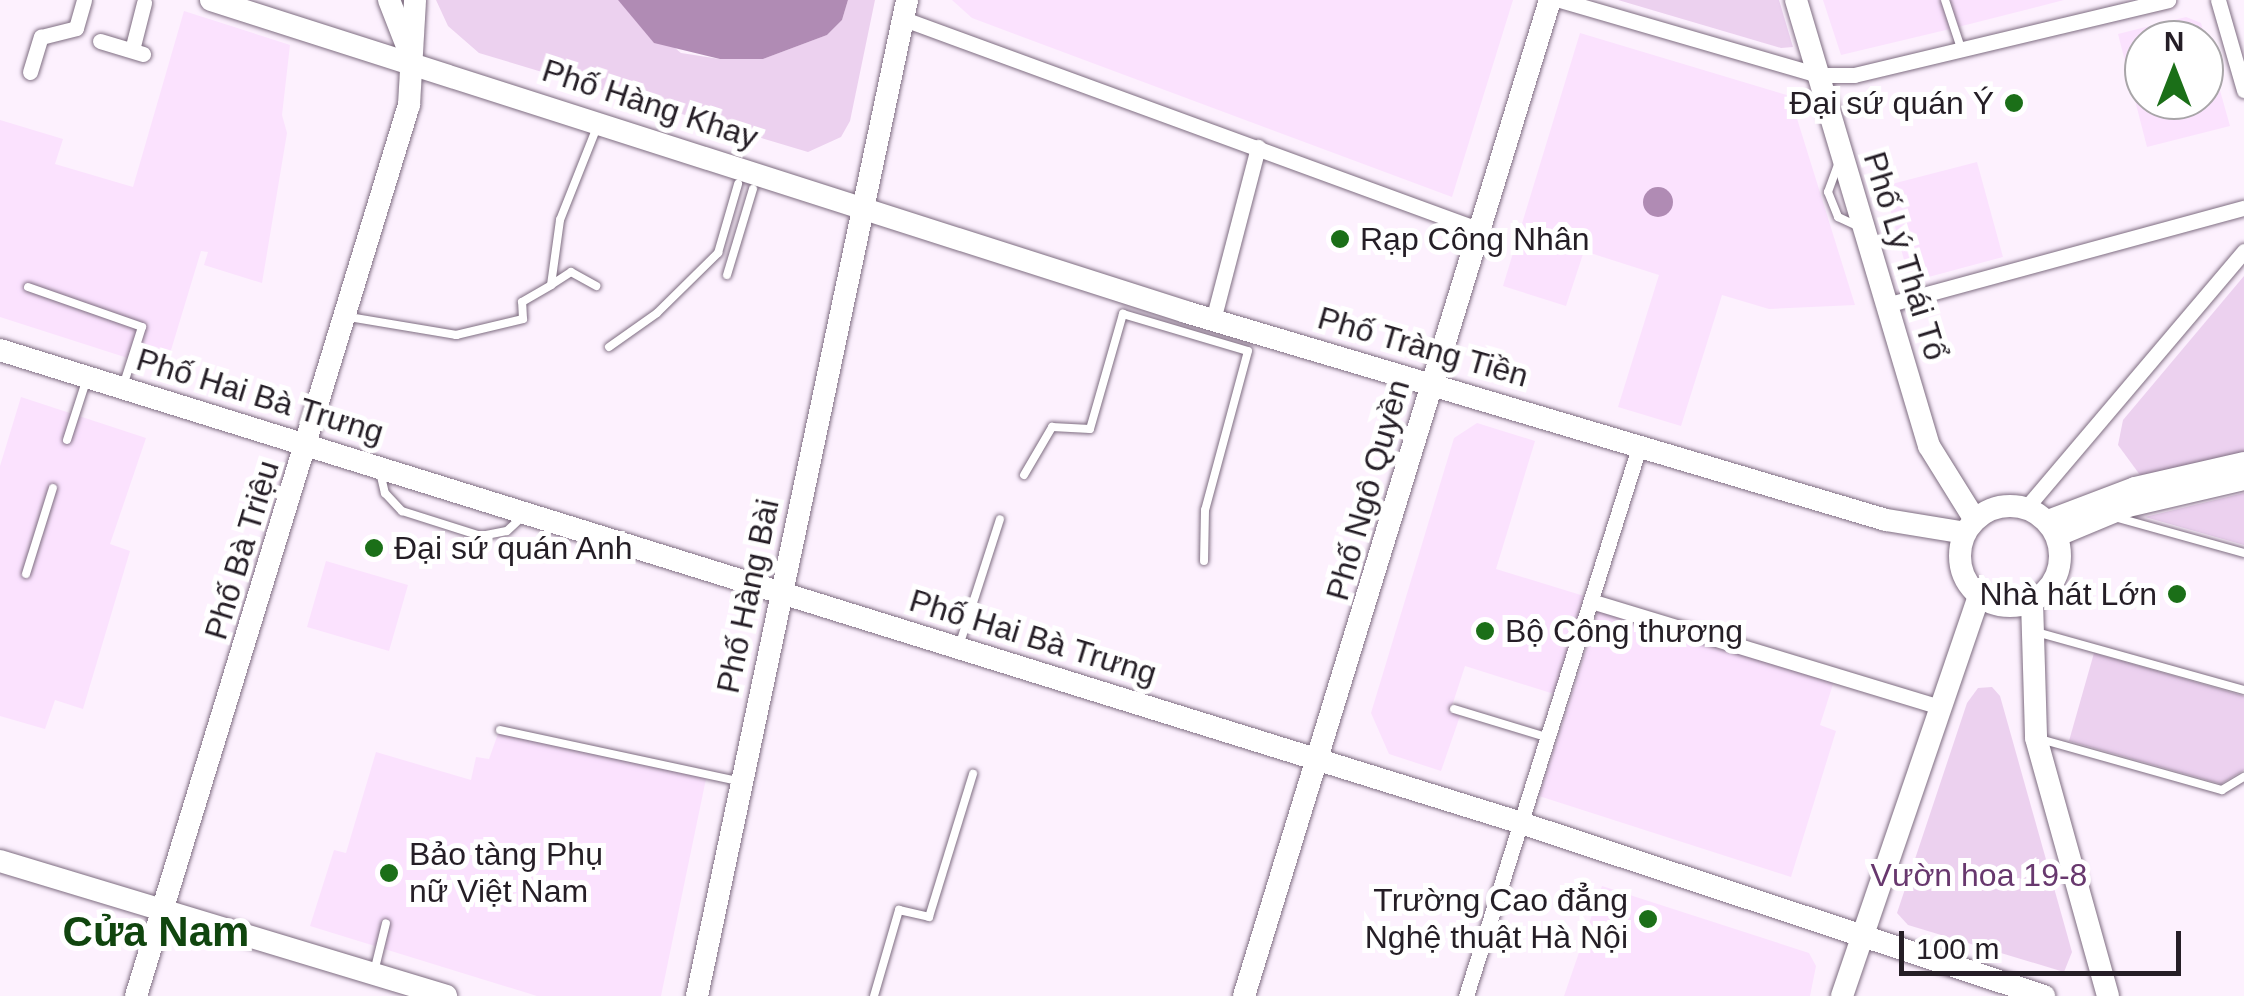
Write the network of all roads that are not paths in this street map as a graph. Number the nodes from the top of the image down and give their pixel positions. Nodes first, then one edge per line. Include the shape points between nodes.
1 (84, 0) edge
2 (210, 0) edge
3 (389, 0) edge
4 (415, 0) edge
5 (1550, 0) edge
6 (1560, 0) edge
7 (1796, 0) edge
8 (1946, 0) edge
9 (2168, 0) edge
10 (2218, 0) edge
11 (144, 3) dead end
12 (906, 10) edge
13 (100, 41) dead end
14 (1962, 49) junction
15 (413, 62) junction
16 (30, 72) dead end
17 (1818, 75) junction
18 (2244, 90) edge
19 (598, 122) junction
20 (1258, 147) junction
21 (738, 184) dead end
22 (753, 189) dead end
23 (2244, 208) edge
24 (866, 210) junction
25 (1480, 230) junction
26 (2244, 251) edge
27 (728, 274) dead end
28 (551, 285) junction
29 (596, 286) dead end
30 (28, 287) dead end
31 (1886, 305) junction
32 (349, 316) junction
33 (1213, 320) junction
34 (609, 346) dead end
35 (0, 350) edge
36 (87, 376) junction
37 (1433, 384) junction
38 (123, 387) junction
39 (68, 440) dead end
40 (1640, 444) junction
41 (308, 446) junction
42 (2244, 463) edge
43 (380, 468) junction
44 (1024, 475) dead end
45 (2244, 479) edge
46 (53, 488) dead end
47 (2026, 508) junction
48 (526, 513) junction
49 (2099, 514) junction
50 (1000, 518) dead end
51 (1970, 526) junction
52 (2053, 528) junction
53 (2244, 553) edge
54 (1204, 562) dead end
55 (26, 574) dead end
56 (782, 592) junction
57 (1979, 595) junction
58 (1591, 600) junction
59 (2032, 601) junction
60 (2032, 631) junction
61 (958, 648) junction
62 (2244, 690) edge
63 (1938, 706) junction
64 (1454, 709) dead end
65 (500, 730) dead end
66 (1548, 738) junction
67 (2036, 738) junction
68 (1316, 759) junction
69 (973, 774) dead end
70 (2244, 777) edge
71 (742, 782) junction
72 (1521, 823) junction
73 (0, 861) edge
74 (161, 912) junction
75 (386, 923) dead end
76 (1862, 934) junction
77 (374, 972) junction
78 (410, 990) edge
79 (136, 996) edge
80 (446, 996) edge
81 (698, 996) edge
82 (874, 996) edge
83 (1245, 996) edge
84 (1466, 996) edge
85 (1842, 996) edge
86 (2044, 996) edge
87 (2108, 996) edge

1 - 16 street via 76,28 41,37
2 - 15 main road, Phố Hàng Khay
3 - 15 main road
4 - 15 main road, Phố Bà Triệu
5 - 25 main road, Phố Ngô Quyền
6 - 17 street
7 - 17 main road, Phố Lý Thái Tổ
8 - 14 lane
9 - 14 street
10 - 18 street
11 - 13 street via 137,52
12 - 20 street
12 - 24 main road, Phố Hàng Bài
14 - 17 street via 1854,75
15 - 19 main road, Phố Hàng Khay
15 - 32 main road, Phố Bà Triệu via 409,105
17 - 31 main road, Phố Lý Thái Tổ
19 - 24 main road, Phố Hàng Khay
19 - 28 lane via 560,220
20 - 25 street
20 - 33 street
21 - 34 lane via 718,253 657,313
22 - 27 lane
23 - 31 street
24 - 33 main road, Phố Tràng Tiền
24 - 56 main road, Phố Hàng Bài
25 - 37 main road, Phố Ngô Quyền
26 - 47 street
28 - 29 lane via 571,272
28 - 32 lane via 522,302 523,319 474,334
30 - 38 lane via 142,327
31 - 51 main road, Phố Lý Thái Tổ via 1929,446
32 - 41 main road, Phố Bà Triệu
33 - 37 main road, Phố Tràng Tiền
35 - 36 main road, Phố Hai Bà Trưng
36 - 38 main road, Phố Hai Bà Trưng
36 - 39 lane
37 - 40 main road, Phố Tràng Tiền
37 - 68 main road, Phố Ngô Quyền
38 - 41 main road, Phố Hai Bà Trưng
40 - 51 main road, Phố Tràng Tiền via 1886,520
40 - 58 street
41 - 43 main road, Phố Hai Bà Trưng
41 - 74 main road, Phố Bà Triệu
42 - 52 main road via 2134,488
43 - 48 main road, Phố Hai Bà Trưng
43 - 48 lane via 385,493 402,512 494,536
44 - 54 lane via 1052,427 1090,429 1123,314 1248,351 1205,510
45 - 49 main road
46 - 55 lane
47 - 51 main road via 2002,507
47 - 52 main road
48 - 56 main road, Phố Hai Bà Trưng
49 - 52 main road
49 - 53 lane
50 - 61 lane
51 - 57 main road via 1961,564
52 - 59 main road via 2056,577
56 - 61 main road, Phố Hai Bà Trưng
56 - 71 main road, Phố Hàng Bài
57 - 59 main road via 2010,606
57 - 63 main road
58 - 63 street
58 - 66 street
59 - 60 main road
60 - 62 lane
60 - 67 main road
61 - 68 main road, Phố Hai Bà Trưng
63 - 76 main road
64 - 66 lane
65 - 71 lane
66 - 72 street
67 - 70 lane via 2222,790
67 - 87 main road
68 - 72 main road, Phố Hai Bà Trưng
68 - 83 main road, Phố Ngô Quyền
69 - 82 lane via 929,917 899,910
71 - 81 main road, Phố Hàng Bài
72 - 76 main road, Phố Hai Bà Trưng
72 - 84 street
73 - 74 main road
74 - 77 main road
74 - 79 main road, Phố Bà Triệu
75 - 77 lane
76 - 85 main road
76 - 86 main road, Phố Hai Bà Trưng
77 - 78 main road
78 - 80 main road

